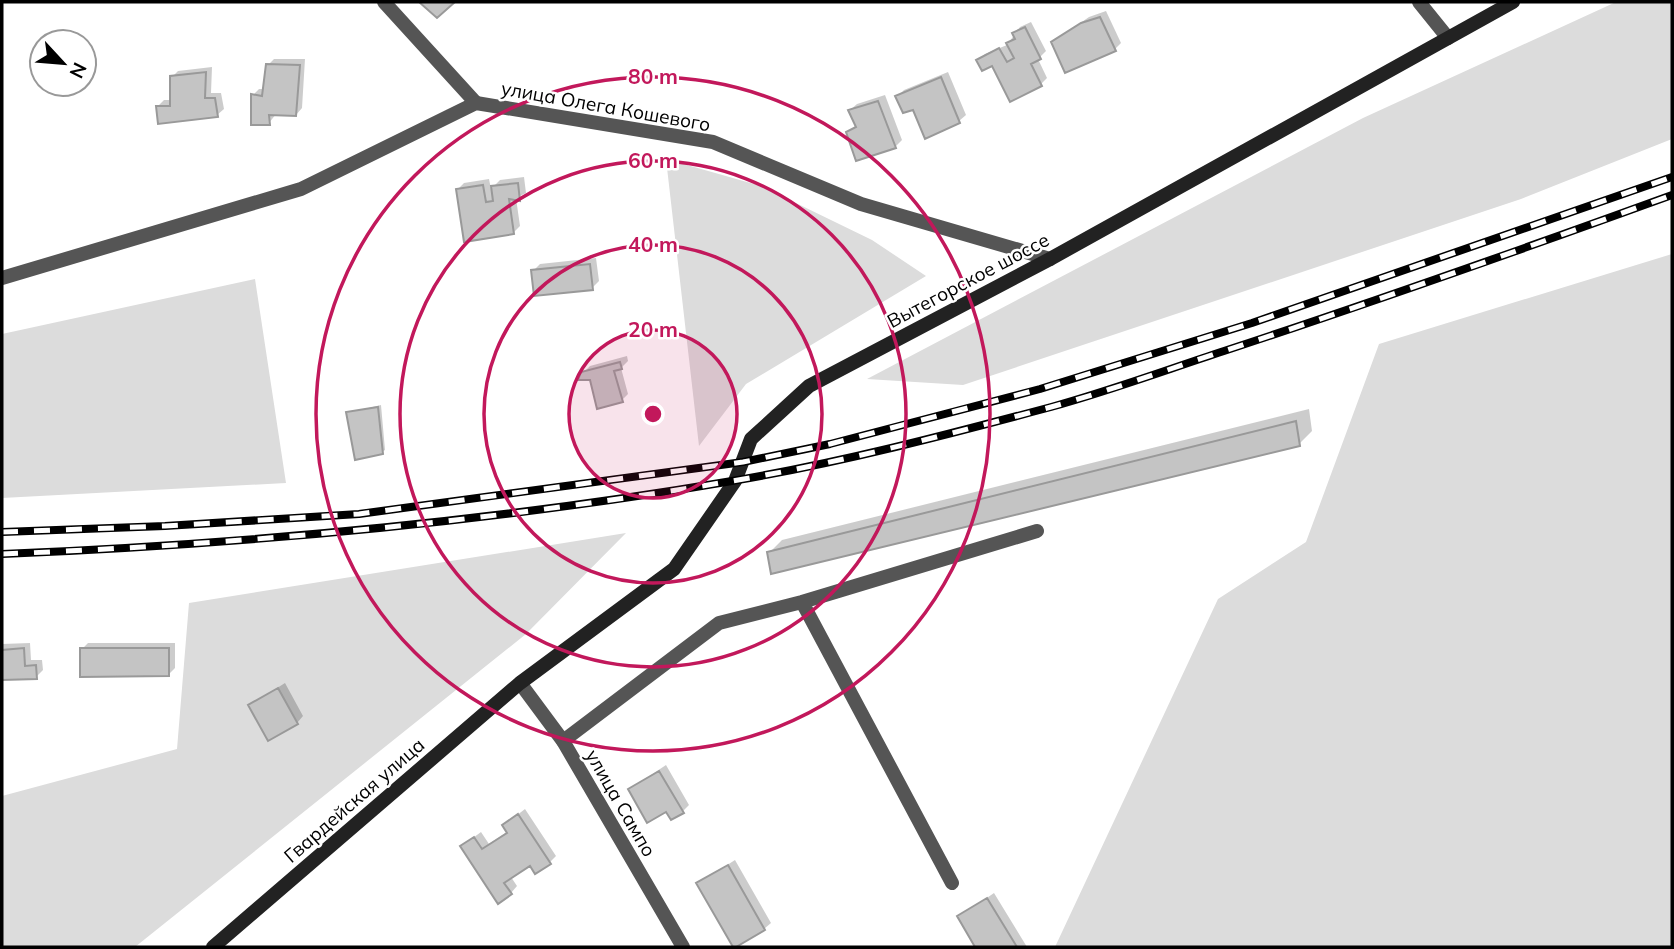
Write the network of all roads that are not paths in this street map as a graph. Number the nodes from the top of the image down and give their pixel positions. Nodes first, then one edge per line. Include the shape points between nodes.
1 (384, 2) edge
2 (1419, 2) edge
3 (1513, 2) edge
4 (1448, 38) junction
5 (476, 103) junction
6 (1050, 258) junction
7 (2, 278) edge
8 (1037, 531) dead end
9 (802, 602) junction
10 (520, 683) junction
11 (563, 741) junction
12 (952, 883) dead end
13 (213, 947) edge
14 (682, 947) edge

1 - 5 street
2 - 4 street
3 - 4 main road, Вытегорское шоссе
4 - 6 main road, Вытегорское шоссе
5 - 6 street, улица Олега Кошевого via 713,142 861,204
5 - 7 street, улица Олега Кошевого via 300,189
6 - 10 main road, Вытегорское шоссе via 809,386 751,439 735,481 674,569
8 - 9 street
9 - 11 street via 719,623
9 - 12 street
10 - 11 street, улица Сампо
10 - 13 main road, Гвардейская улица
11 - 14 street, улица Сампо

